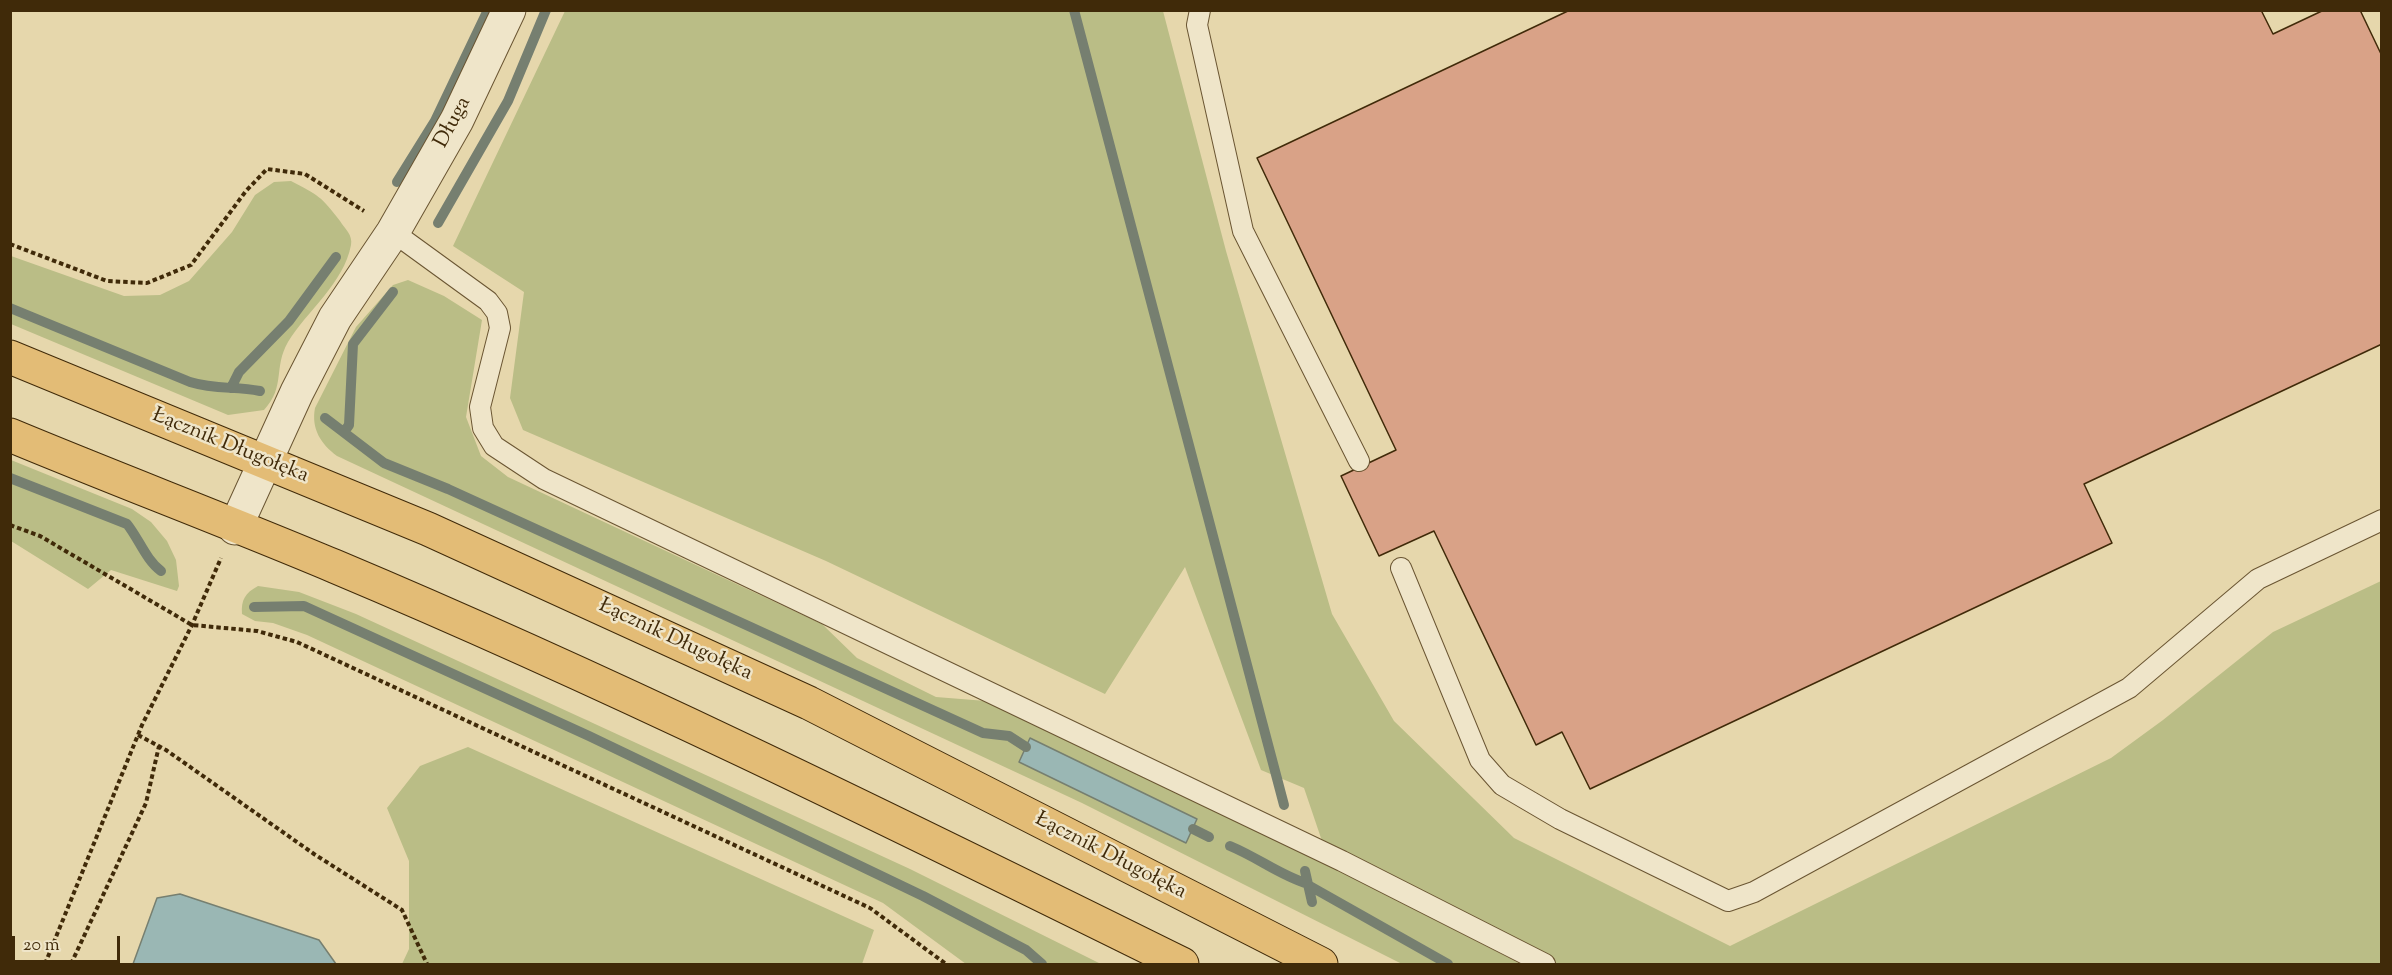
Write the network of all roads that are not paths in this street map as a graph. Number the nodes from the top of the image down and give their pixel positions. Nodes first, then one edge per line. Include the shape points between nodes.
1 (509, 10) edge
2 (1200, 10) edge
3 (393, 232) junction
4 (10, 357) edge
5 (10, 435) edge
6 (265, 461) junction
7 (1359, 461) dead end
8 (2382, 520) edge
9 (235, 528) junction
10 (1401, 568) dead end
11 (1182, 964) edge
12 (1321, 964) edge
13 (1545, 964) edge

1 - 3 street, Długa via 457,120
2 - 7 lane via 1197,25 1243,231
3 - 6 street, Długa via 335,318
3 - 13 lane via 488,301 497,313 500,328 480,407 483,428 494,446 544,479 1342,861
4 - 6 main road, Łącznik Długołęka
5 - 9 main road
6 - 9 street, Długa
6 - 12 main road, Łącznik Długołęka via 428,529 809,703
8 - 10 lane via 2258,579 2129,688 1754,892 1728,901 1560,819 1502,786 1480,760
9 - 11 main road via 333,566 676,720

